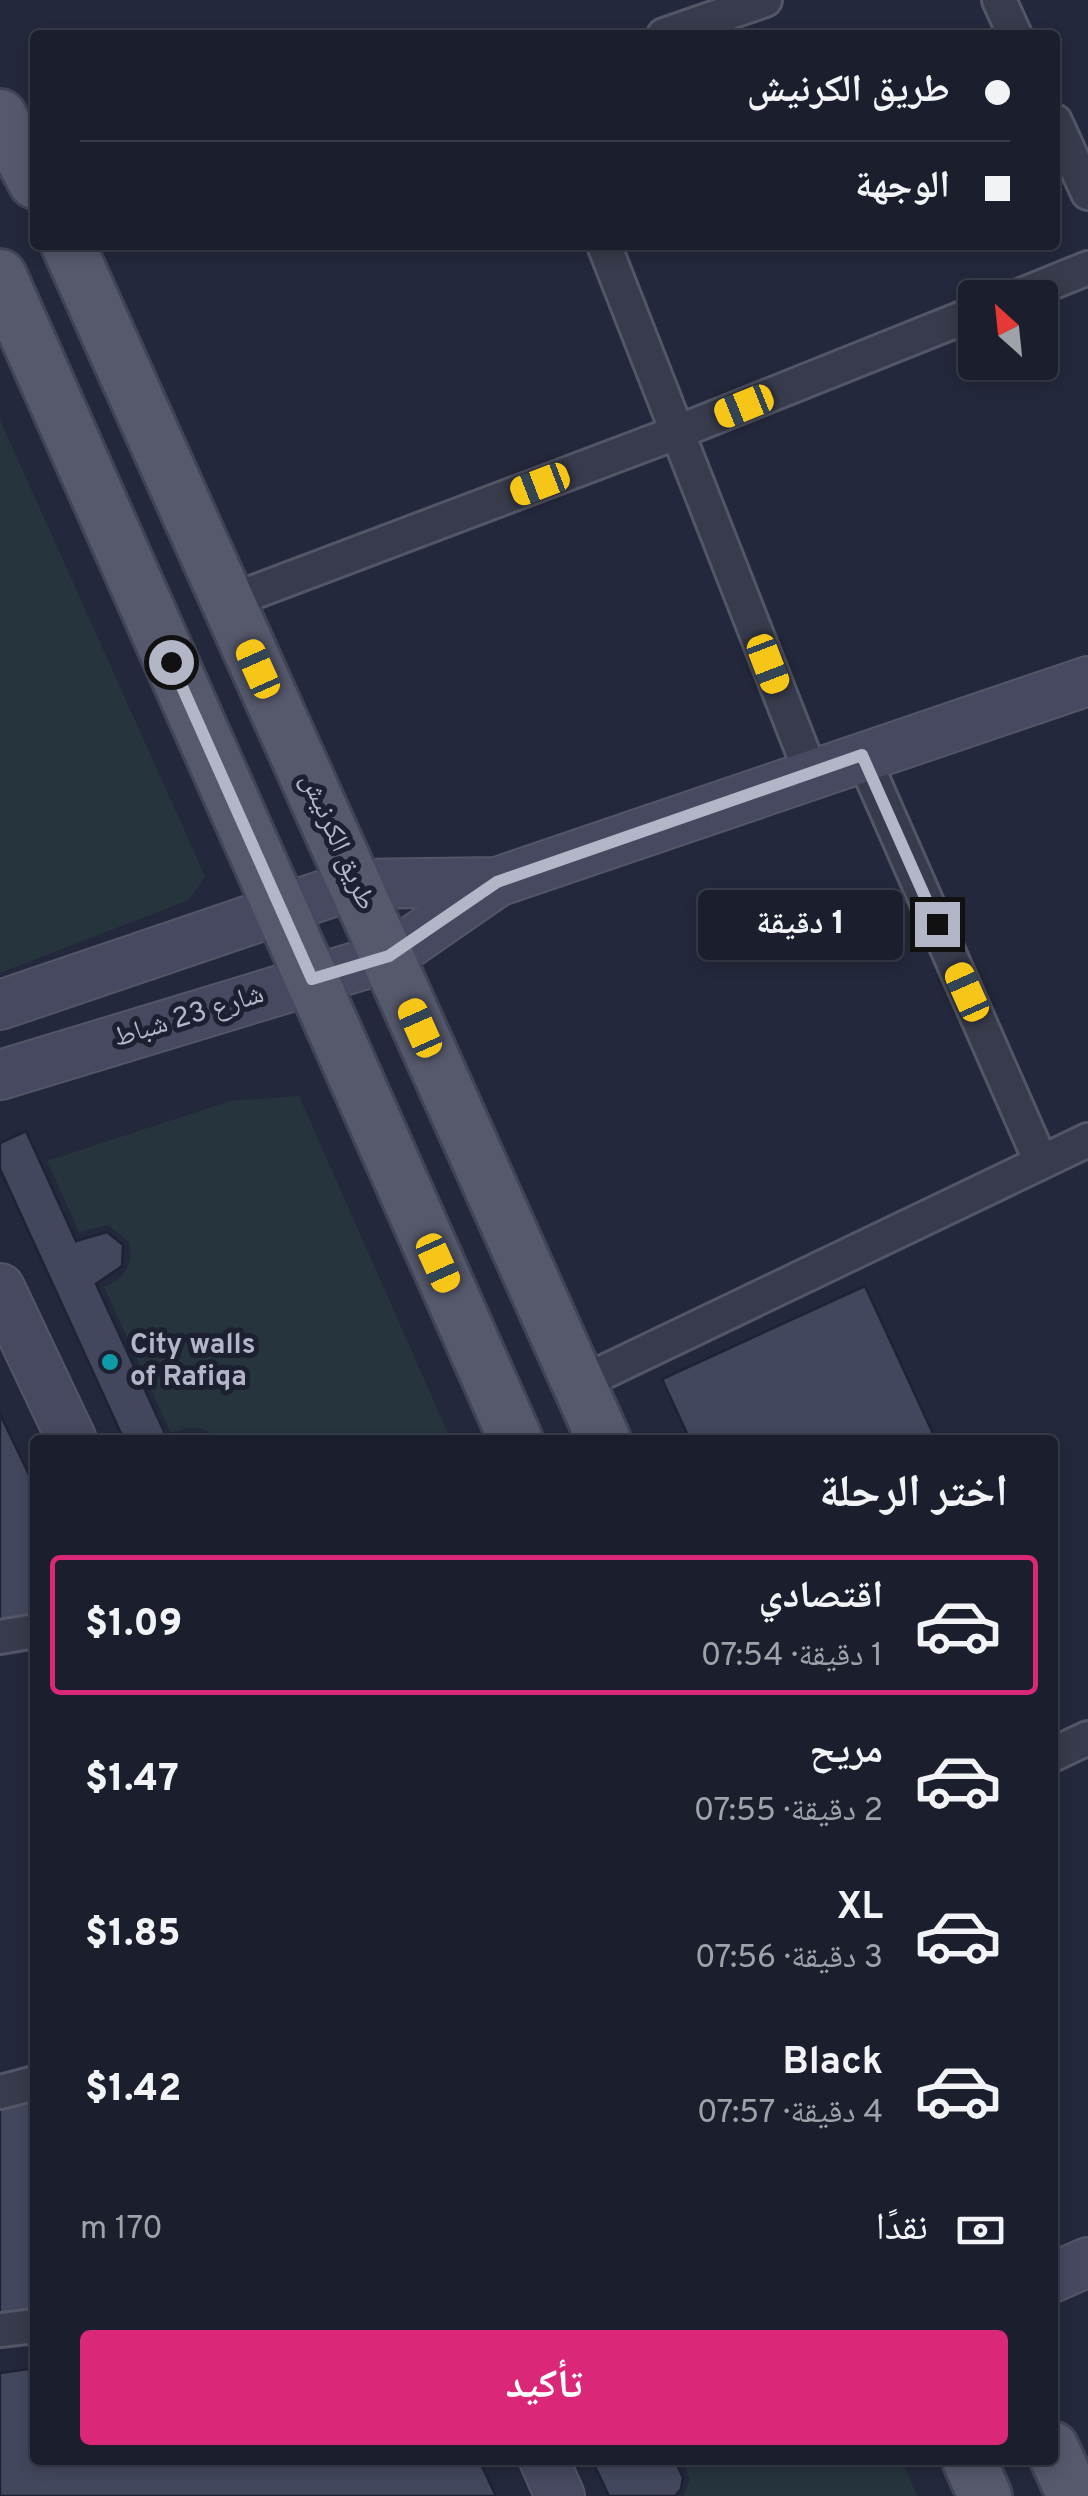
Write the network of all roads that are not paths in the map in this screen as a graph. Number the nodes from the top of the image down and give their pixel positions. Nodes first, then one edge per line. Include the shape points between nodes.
1 (766, 0) edge
2 (999, 0) edge
3 (679, 30) edge
4 (1013, 30) edge
5 (0, 116) edge
6 (1060, 132) edge
7 (30, 173) edge
8 (1088, 192) edge
9 (70, 250) edge
10 (606, 250) edge
11 (1088, 268) edge
12 (0, 276) edge
13 (1058, 280) edge
14 (958, 320) edge
15 (678, 432) junction
16 (228, 602) junction
17 (1088, 681) edge
18 (862, 755) junction
19 (811, 773) junction
20 (497, 882) junction
21 (356, 884) junction
22 (280, 907) junction
23 (389, 956) junction
24 (312, 979) junction
25 (0, 1005) edge
26 (0, 1075) edge
27 (1088, 1140) edge
28 (1041, 1162) junction
29 (0, 1288) edge
30 (579, 1384) junction
31 (70, 1435) edge
32 (514, 1435) edge
33 (602, 1435) edge
34 (30, 1632) edge
35 (0, 1637) edge
36 (1088, 1738) edge
37 (1058, 1751) edge
38 (30, 2084) edge
39 (0, 2092) edge
40 (1088, 2262) edge
41 (1058, 2275) edge
42 (30, 2327) edge
43 (0, 2330) edge
44 (1058, 2461) edge
45 (546, 2465) edge
46 (970, 2465) edge
47 (560, 2496) edge
48 (984, 2496) edge
49 (1074, 2496) edge

1 - 3 street
2 - 4 street
5 - 7 main road
6 - 8 street
9 - 16 main road, طريق الكرنيش
10 - 15 street
11 - 13 street
12 - 22 main road
14 - 15 street
15 - 16 street
15 - 19 street
16 - 21 main road, طريق الكرنيش
17 - 18 main road
18 - 19 main road
18 - 28 street
19 - 20 main road
20 - 21 main road
20 - 23 main road, شارع 23 شباط
21 - 22 main road
21 - 23 main road, طريق الكرنيش
22 - 24 main road
22 - 25 main road
23 - 24 main road, شارع 23 شباط
23 - 30 main road, طريق الكرنيش
24 - 26 main road, شارع 23 شباط
24 - 32 main road
27 - 28 street
28 - 30 street
29 - 31 main road
30 - 33 main road, طريق الكرنيش
34 - 35 street
36 - 37 street
38 - 39 street
40 - 41 main road
42 - 43 street
44 - 49 main road
45 - 47 main road
46 - 48 main road

